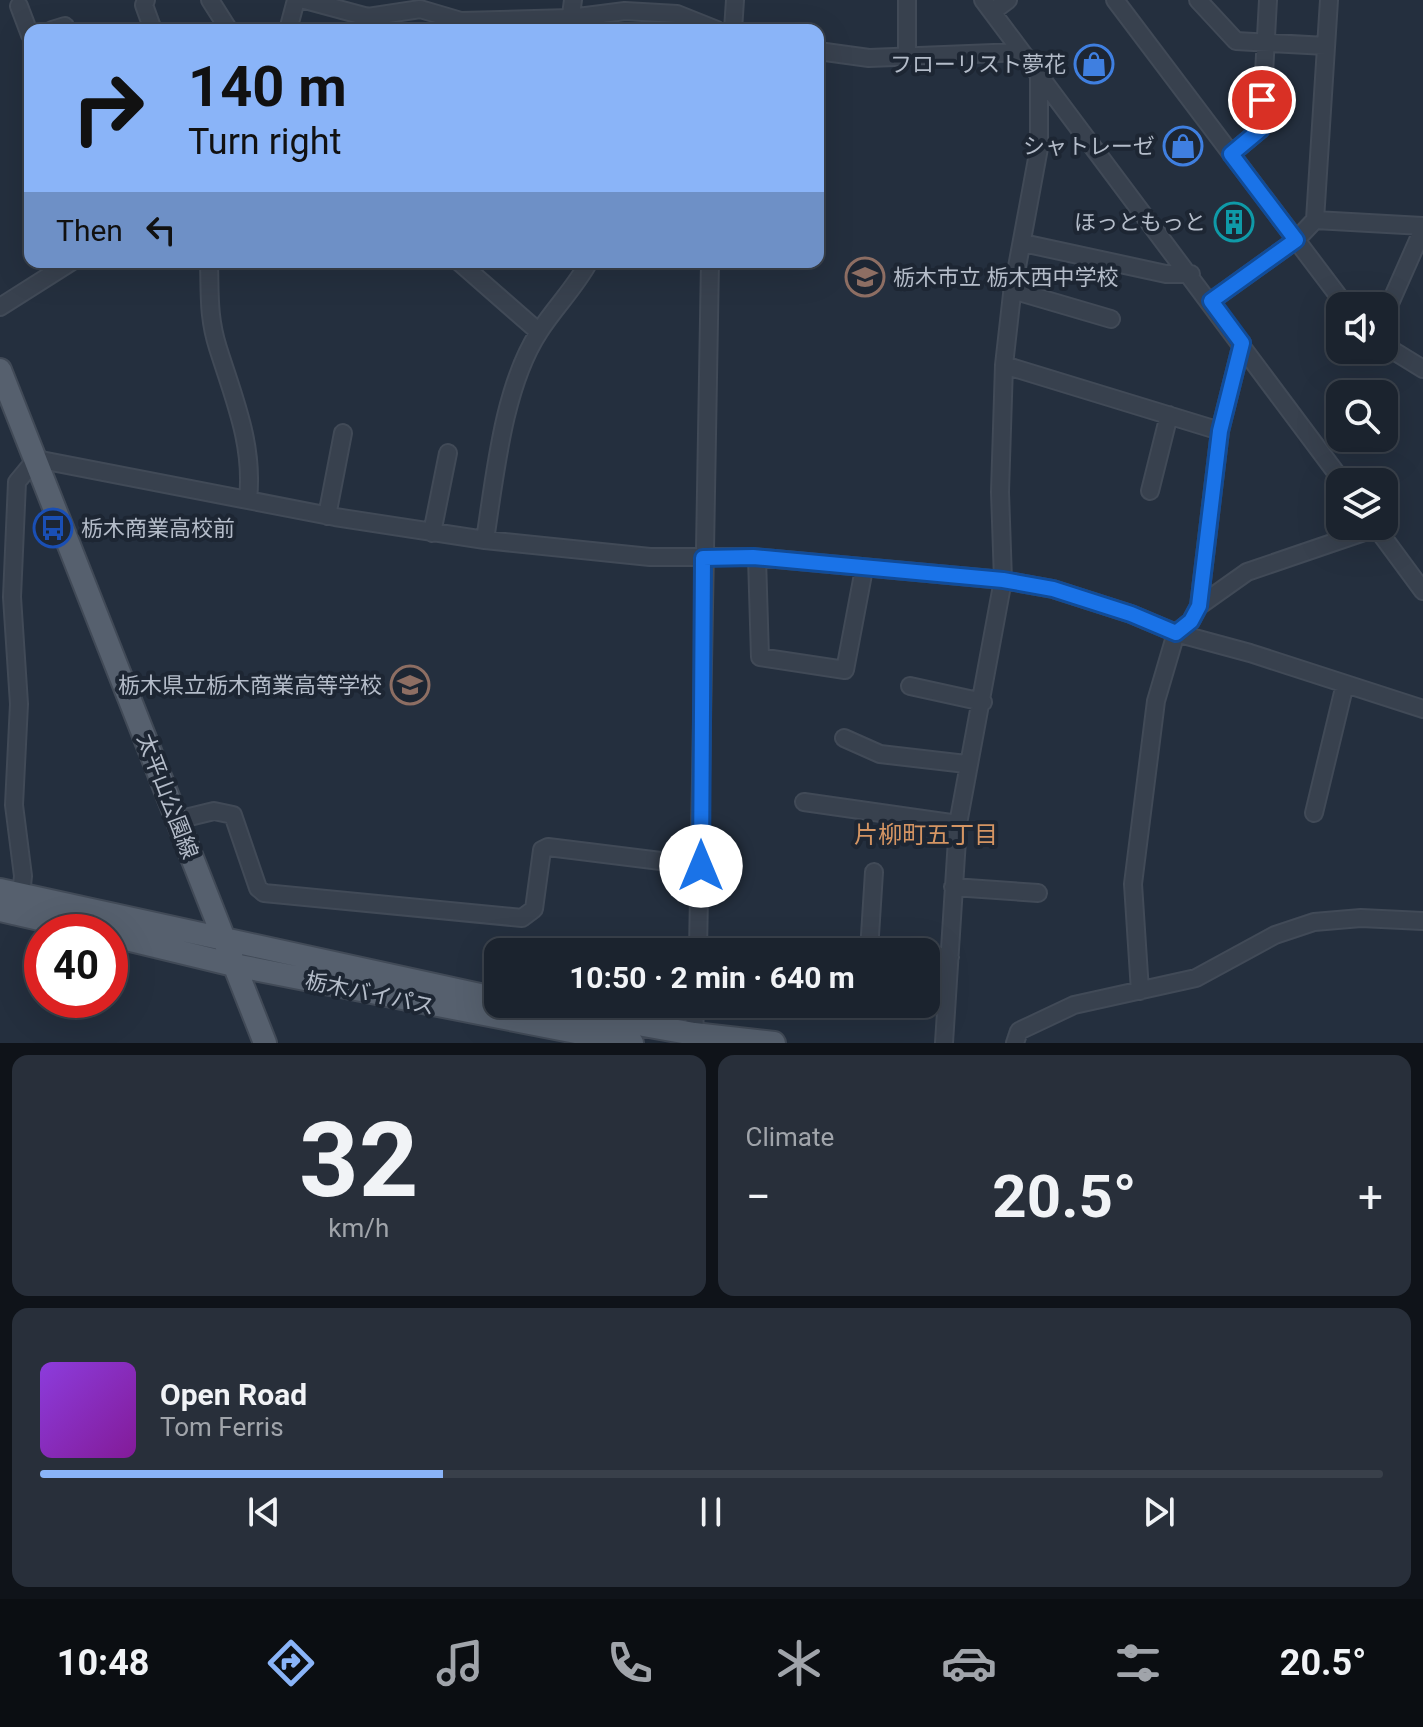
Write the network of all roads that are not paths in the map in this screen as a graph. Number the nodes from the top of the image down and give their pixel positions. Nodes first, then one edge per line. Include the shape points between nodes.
1 (146, 0) edge
2 (210, 0) edge
3 (296, 0) edge
4 (305, 0) edge
5 (573, 0) edge
6 (735, 0) edge
7 (907, 0) edge
8 (1008, 0) edge
9 (1115, 0) edge
10 (1198, 0) edge
11 (1268, 0) edge
12 (1329, 0) edge
13 (19, 6) dead end
14 (988, 6) edge
15 (440, 23) edge
16 (26, 24) edge
17 (151, 24) edge
18 (219, 24) edge
19 (290, 24) edge
20 (569, 24) edge
21 (702, 24) edge
22 (733, 24) edge
23 (1265, 42) junction
24 (1326, 46) junction
25 (824, 52) edge
26 (1021, 52) junction
27 (907, 57) junction
28 (1039, 78) junction
29 (1231, 154) junction
30 (1315, 220) junction
31 (1423, 228) edge
32 (1296, 240) junction
33 (1023, 243) junction
34 (62, 268) edge
35 (209, 268) edge
36 (466, 268) edge
37 (586, 268) edge
38 (710, 268) edge
39 (1191, 274) junction
40 (1012, 290) junction
41 (1335, 292) edge
42 (1395, 292) edge
43 (1211, 301) junction
44 (0, 307) edge
45 (1111, 319) dead end
46 (539, 332) junction
47 (1242, 343) junction
48 (1398, 354) edge
49 (1004, 365) junction
50 (1423, 369) edge
51 (0, 370) edge
52 (4, 393) edge
53 (1169, 415) junction
54 (1220, 431) junction
55 (343, 433) dead end
56 (448, 453) dead end
57 (36, 459) junction
58 (1333, 468) edge
59 (1150, 491) dead end
60 (248, 499) junction
61 (327, 516) junction
62 (432, 533) junction
63 (485, 540) junction
64 (1339, 540) edge
65 (1386, 540) edge
66 (703, 558) junction
67 (757, 558) junction
68 (864, 569) junction
69 (1003, 580) junction
70 (1423, 591) edge
71 (1199, 606) junction
72 (1176, 633) junction
73 (1345, 684) junction
74 (910, 686) dead end
75 (983, 702) junction
76 (1423, 709) edge
77 (844, 738) dead end
78 (966, 764) junction
79 (804, 802) dead end
80 (1314, 813) dead end
81 (177, 820) junction
82 (958, 824) junction
83 (701, 866) junction
84 (874, 872) dead end
85 (953, 887) junction
86 (1038, 893) dead end
87 (10, 902) edge
88 (44, 914) edge
89 (1423, 921) edge
90 (698, 938) edge
91 (870, 938) edge
92 (128, 939) edge
93 (224, 940) junction
94 (940, 956) edge
95 (950, 957) junction
96 (234, 965) junction
97 (1140, 991) junction
98 (484, 996) edge
99 (594, 1018) edge
100 (695, 1018) edge
101 (694, 1039) edge
102 (265, 1043) edge
103 (632, 1043) edge
104 (774, 1043) edge
105 (944, 1043) edge
106 (1015, 1043) edge

1 - 17 street
2 - 18 street
3 - 19 street
4 - 15 street via 368,17 420,9
5 - 20 street
6 - 22 street
7 - 27 street
8 - 14 street
9 - 29 street
10 - 23 street via 1236,41
11 - 23 street
12 - 24 street
13 - 16 street
14 - 26 street
15 - 20 street
20 - 21 street via 625,11 677,14
23 - 24 street
23 - 29 street via 1261,129
24 - 30 street
25 - 27 street
26 - 27 street
26 - 28 street
28 - 33 street via 1039,148
28 - 39 street
29 - 32 street
30 - 31 street
30 - 32 street
31 - 42 street
32 - 41 street
32 - 43 street
33 - 39 street via 1166,274
33 - 40 street
34 - 44 street
35 - 60 street via 207,293 217,346 235,395 251,469
36 - 46 street
37 - 46 street
38 - 66 street
39 - 43 street
40 - 45 street
40 - 49 street
43 - 47 street
46 - 63 street via 504,428
47 - 54 street
47 - 58 street
48 - 50 street
49 - 53 street
49 - 69 street
51 - 52 main road, 太平山公園線
52 - 57 main road, 太平山公園線
53 - 54 street
53 - 59 street
54 - 71 street
55 - 61 street
56 - 62 street
57 - 60 street
57 - 81 main road, 太平山公園線
57 - 87 street via 17,482 12,597 19,704 14,805 23,876
60 - 61 street
61 - 62 street
62 - 63 street
63 - 66 street
64 - 71 street via 1247,572
65 - 70 street
66 - 67 street
66 - 83 street
67 - 68 street
67 - 68 street via 760,657 845,670
68 - 69 street
69 - 72 street via 1066,593
69 - 75 street
71 - 72 street
72 - 73 street
72 - 97 street via 1156,701 1133,884
73 - 76 street
73 - 80 street
74 - 75 street
75 - 78 street
77 - 78 street via 880,754
78 - 82 street
79 - 82 street
81 - 83 street via 214,811 233,815 264,893 522,918 534,909 542,850 548,847
81 - 93 main road, 太平山公園線
82 - 85 street
83 - 90 street
84 - 91 street
85 - 86 street
85 - 95 street
87 - 88 main road
87 - 93 main road, 栃木バイパス
89 - 97 street via 1314,922 1275,935 1196,978
92 - 96 main road, 栃木バイパス
93 - 96 main road, 太平山公園線
93 - 98 main road, 栃木バイパス
94 - 95 street
95 - 105 street
96 - 102 main road, 太平山公園線
96 - 103 main road, 栃木バイパス
97 - 106 street via 1074,1005 1019,1031
99 - 101 main road
100 - 101 street
101 - 104 main road

